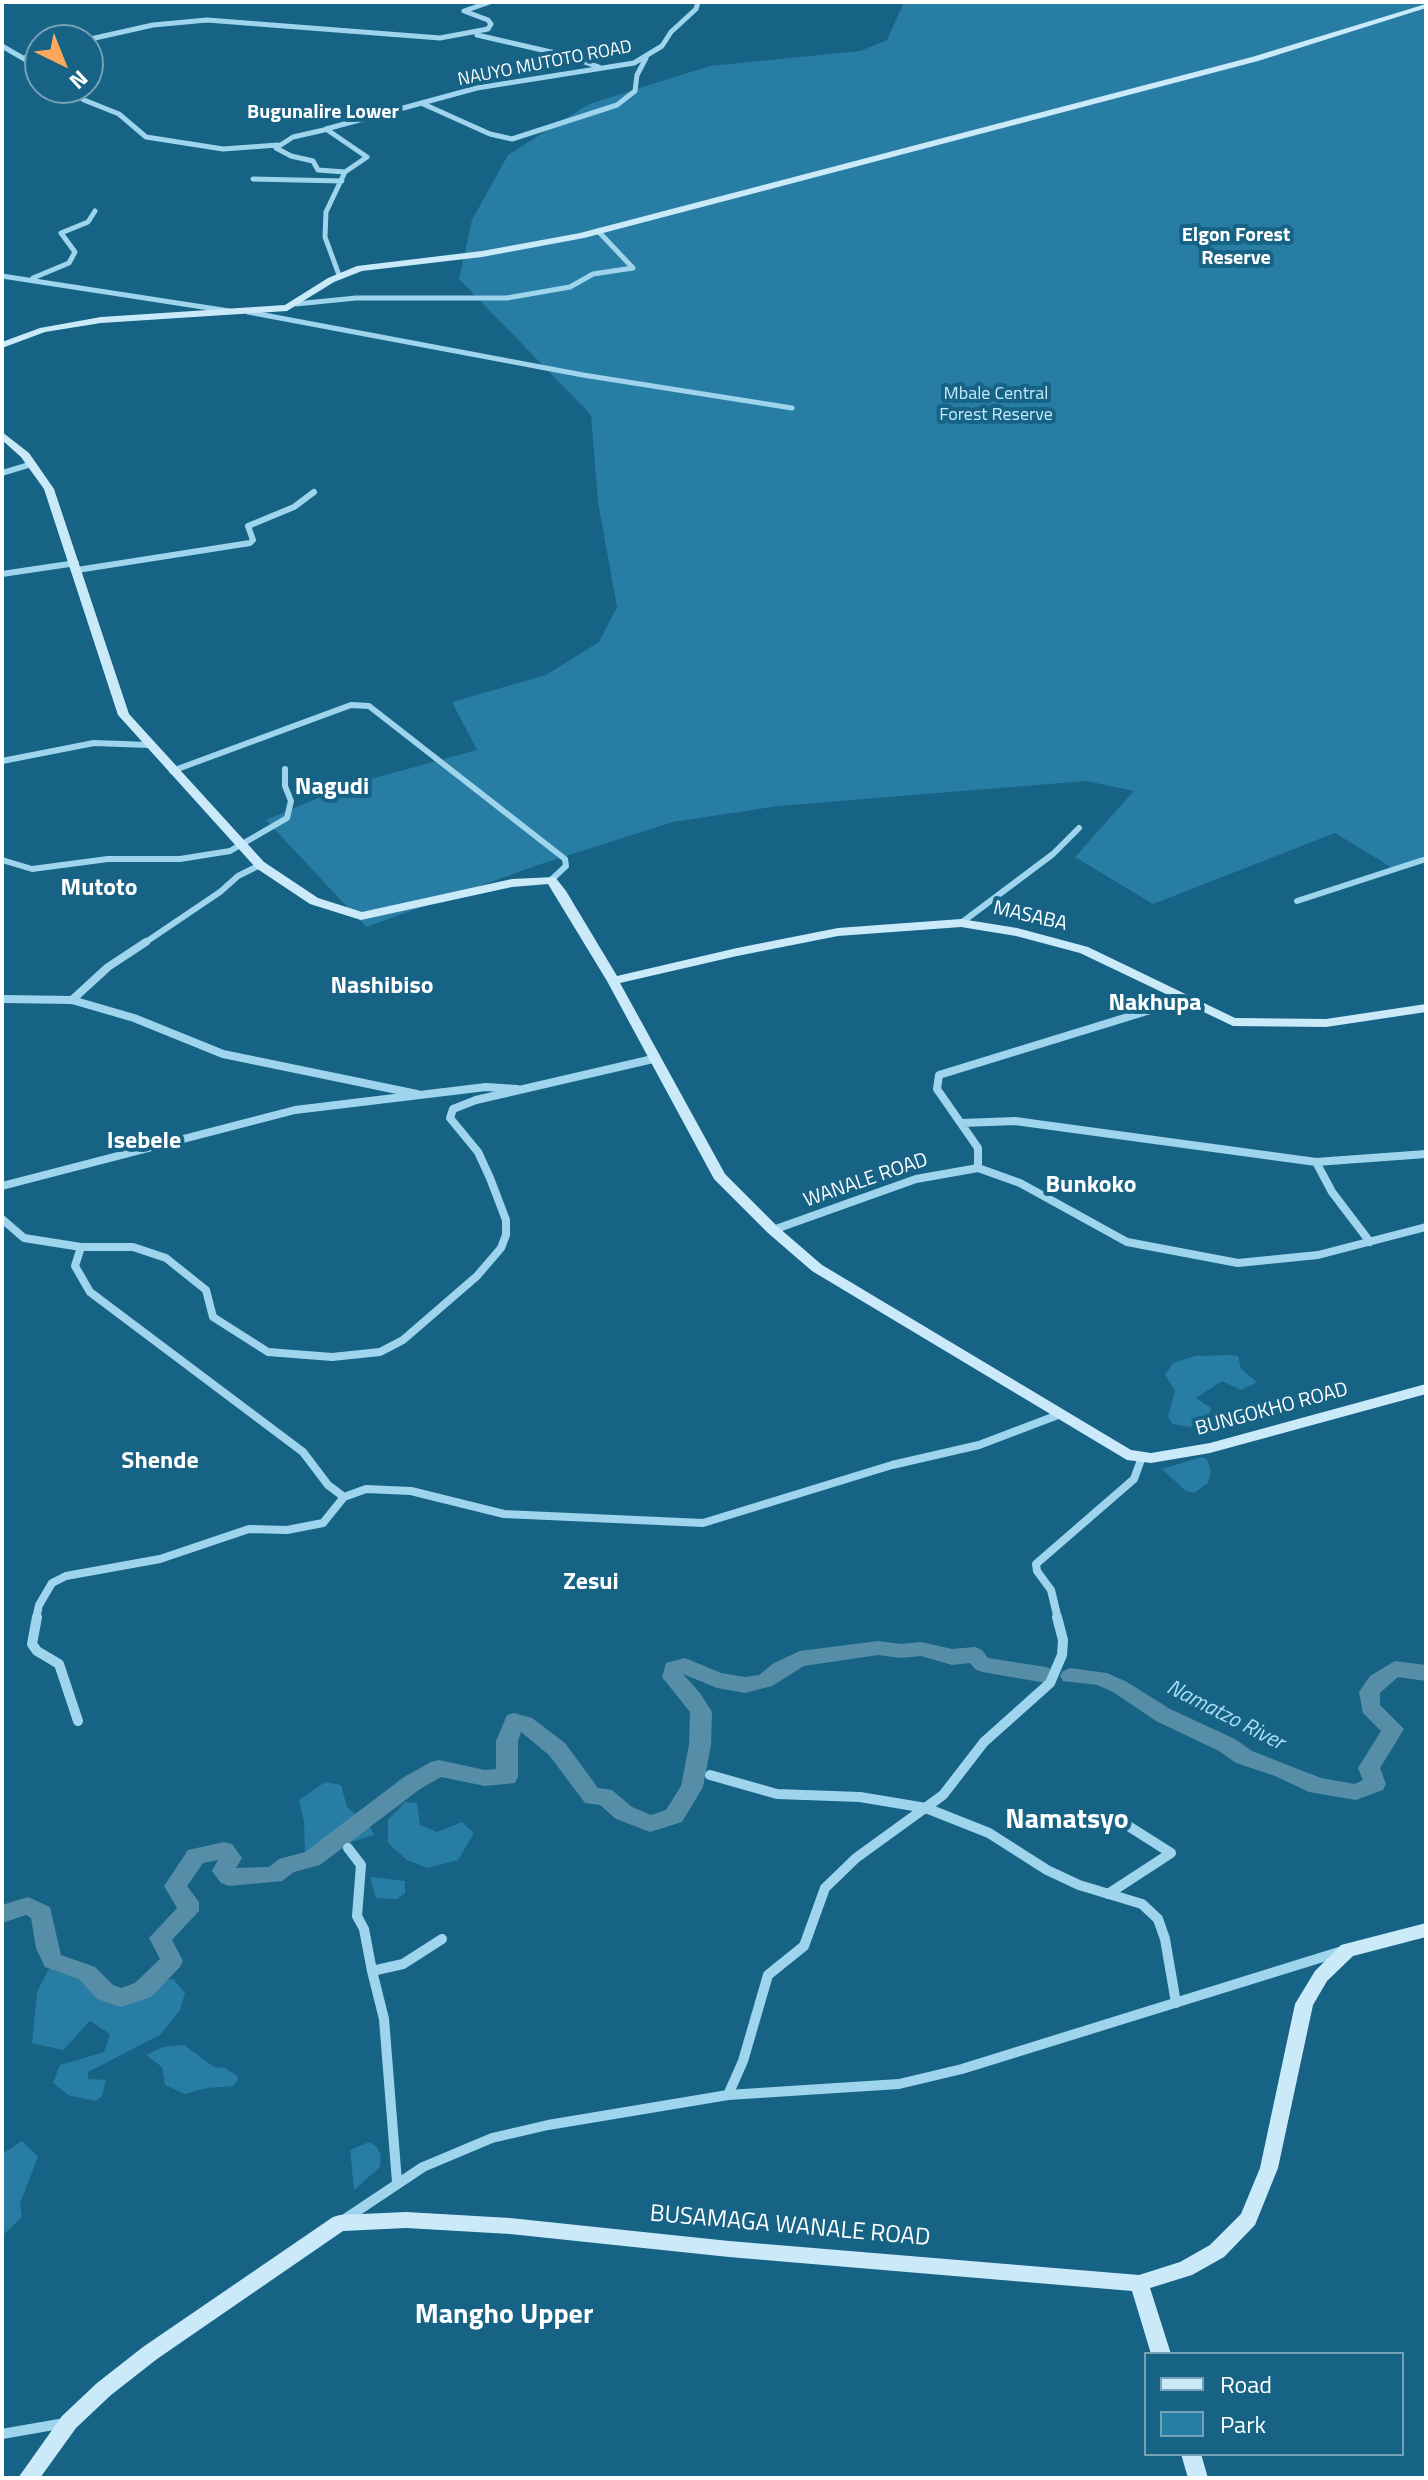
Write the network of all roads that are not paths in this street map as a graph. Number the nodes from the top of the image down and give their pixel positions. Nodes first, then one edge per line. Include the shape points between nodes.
1 (490, 2) edge
2 (698, 2) edge
3 (1426, 6) edge
4 (473, 34) junction
5 (104, 36) edge
6 (2, 46) edge
7 (24, 56) edge
8 (646, 58) junction
9 (602, 68) junction
10 (420, 103) junction
11 (94, 104) edge
12 (324, 130) junction
13 (278, 145) junction
14 (345, 172) junction
15 (253, 179) dead end
16 (342, 181) junction
17 (95, 211) dead end
18 (598, 231) junction
19 (339, 275) junction
20 (2, 276) edge
21 (29, 280) junction
22 (296, 304) junction
23 (243, 312) junction
24 (2, 345) edge
25 (792, 408) dead end
26 (2, 435) edge
27 (32, 464) junction
28 (2, 473) edge
29 (314, 492) dead end
30 (76, 566) junction
31 (2, 574) edge
32 (149, 745) junction
33 (2, 761) edge
34 (285, 769) dead end
35 (172, 771) junction
36 (1079, 828) dead end
37 (242, 846) junction
38 (1426, 859) edge
39 (2, 860) edge
40 (260, 865) junction
41 (551, 880) junction
42 (1297, 901) dead end
43 (961, 923) junction
44 (613, 981) junction
45 (2, 999) edge
46 (72, 1000) junction
47 (1183, 1000) junction
48 (1426, 1008) edge
49 (653, 1059) junction
50 (526, 1090) junction
51 (426, 1096) junction
52 (962, 1123) junction
53 (1426, 1154) edge
54 (1316, 1162) junction
55 (978, 1168) junction
56 (2, 1186) edge
57 (2, 1219) edge
58 (1426, 1227) edge
59 (773, 1230) junction
60 (1370, 1242) junction
61 (81, 1247) junction
62 (1426, 1389) edge
63 (1058, 1415) junction
64 (1134, 1456) junction
65 (344, 1497) junction
66 (78, 1721) dead end
67 (710, 1775) dead end
68 (926, 1808) junction
69 (1122, 1822) dead end
70 (348, 1848) dead end
71 (1108, 1894) junction
72 (1426, 1930) edge
73 (442, 1939) dead end
74 (1347, 1950) junction
75 (372, 1971) junction
76 (1176, 2003) junction
77 (728, 2095) junction
78 (397, 2182) junction
79 (340, 2223) junction
80 (1139, 2283) junction
81 (1160, 2352) edge
82 (69, 2422) junction
83 (2, 2434) edge
84 (1192, 2456) edge
85 (28, 2478) edge
86 (1198, 2478) edge

1 - 4 street via 464,11 491,24
2 - 8 street, NAUYO MUTOTO ROAD
3 - 18 street via 1255,59
4 - 5 street via 431,38 207,20
4 - 9 street
6 - 7 street
8 - 9 street, NAUYO MUTOTO ROAD
8 - 10 street via 635,91 617,105 512,139
9 - 10 street, NAUYO MUTOTO ROAD
10 - 12 street, NAUYO MUTOTO ROAD
11 - 13 street via 119,114 146,137 223,149
12 - 13 street, NAUYO MUTOTO ROAD
12 - 14 street via 367,156
13 - 14 street via 280,152 313,161 318,170
14 - 16 street
15 - 16 street
16 - 19 street via 326,212 325,237
17 - 21 street via 88,222 61,233 75,252 69,263
18 - 19 street
18 - 22 street via 633,268 507,298 356,298
19 - 22 street
20 - 21 street
21 - 23 street
22 - 23 street
23 - 24 street via 81,322
23 - 25 street
26 - 27 street
27 - 28 street
27 - 30 street via 49,489
29 - 30 street via 294,507 248,526 250,543
30 - 31 street
30 - 32 street via 119,708
32 - 33 street via 94,743
32 - 35 street
34 - 37 street via 289,814
35 - 37 street
35 - 41 street via 351,705 369,706 565,859 566,866
36 - 43 street
37 - 39 street via 192,858 108,859 42,868
37 - 40 street
38 - 42 street
40 - 41 street via 314,901 361,916 512,883
40 - 46 street via 108,967
41 - 44 street
43 - 44 street, MASABA via 838,932
43 - 47 street, MASABA via 1084,950
44 - 49 street
45 - 46 street
46 - 51 street via 223,1054
47 - 48 street, MASABA via 1247,1024 1326,1023
47 - 52 street via 939,1075 937,1089
49 - 50 street
49 - 59 street via 719,1176
50 - 51 street via 486,1087
50 - 61 street via 462,1104 450,1118 481,1157 490,1178 506,1220 501,1248 424,1322 380,1352 332,1357 268,1352 213,1317 206,1290 166,1258 133,1247
51 - 56 street via 295,1110
52 - 54 street via 1015,1121
52 - 55 street via 978,1148
53 - 54 street
54 - 60 street
55 - 59 street, WANALE ROAD via 916,1179
55 - 60 street, WANALE ROAD via 1013,1179 1117,1239 1142,1246 1238,1263 1282,1261
57 - 61 street via 24,1238
58 - 60 street, WANALE ROAD
59 - 63 street via 817,1268
61 - 65 street via 75,1266 90,1292 303,1452
62 - 64 street, BUNGOKHO ROAD via 1210,1448 1167,1457
63 - 64 street
63 - 65 street via 979,1445 878,1469 703,1523 504,1514 386,1488
64 - 68 street via 1134,1479 1036,1564 1051,1590 1064,1646 1050,1683 1002,1723 955,1783
65 - 66 street via 323,1523 287,1530 249,1529 160,1559 52,1583 39,1605 32,1644 59,1664
67 - 68 street via 777,1794 860,1797
68 - 71 street via 989,1833 1047,1870
68 - 77 street via 856,1858 825,1888 804,1946 768,1975
69 - 71 street via 1171,1853
70 - 75 street via 361,1865 357,1916
71 - 76 street via 1142,1904 1158,1919
72 - 74 street
73 - 75 street via 403,1964
74 - 76 street
74 - 80 street, BUSAMAGA WANALE ROAD via 1321,1976 1304,2004 1269,2168 1248,2219 1217,2251 1185,2269
75 - 78 street via 384,2019
76 - 77 street via 899,2084
77 - 78 street via 492,2138
78 - 79 street
79 - 80 street, BUSAMAGA WANALE ROAD via 406,2220 510,2226
79 - 82 street via 150,2353
80 - 81 street
82 - 83 street
82 - 85 street
84 - 86 street

